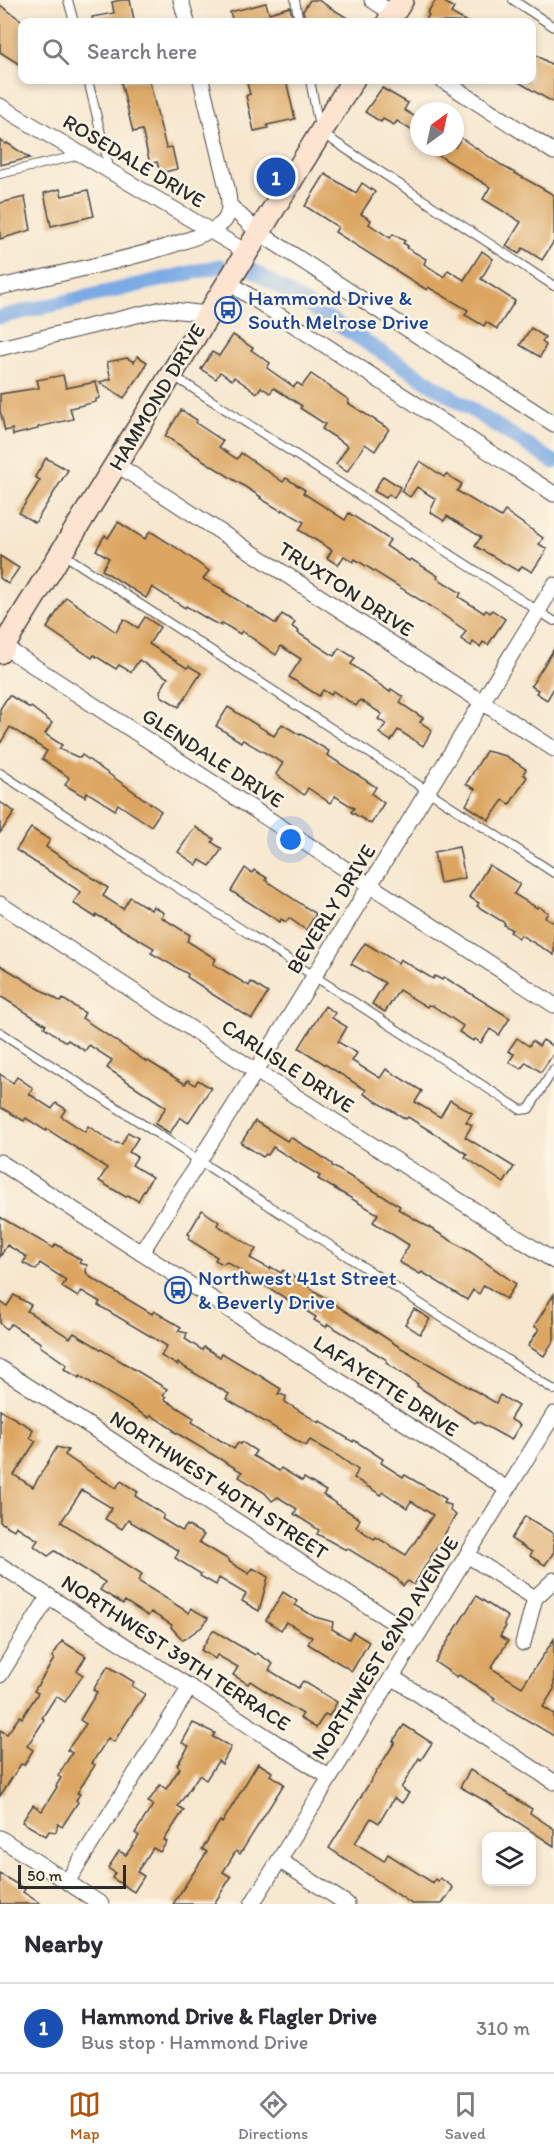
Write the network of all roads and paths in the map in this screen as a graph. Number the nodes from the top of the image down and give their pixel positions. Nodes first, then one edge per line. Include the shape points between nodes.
1 (68, 0) edge
2 (181, 0) edge
3 (295, 0) edge
4 (372, 0) edge
5 (513, 0) edge
6 (394, 12) edge
7 (73, 18) edge
8 (186, 18) edge
9 (298, 18) edge
10 (554, 27) edge
11 (89, 84) edge
12 (202, 84) edge
13 (311, 84) edge
14 (350, 84) edge
15 (448, 84) edge
16 (0, 106) edge
17 (320, 132) junction
18 (554, 152) edge
19 (82, 155) junction
20 (111, 172) junction
21 (0, 174) edge
22 (229, 205) junction
23 (176, 210) junction
24 (212, 231) junction
25 (258, 232) junction
26 (171, 247) junction
27 (246, 252) junction
28 (228, 282) junction
29 (554, 286) edge
30 (0, 287) edge
31 (208, 314) junction
32 (0, 348) edge
33 (171, 374) junction
34 (554, 424) edge
35 (116, 464) junction
36 (554, 494) edge
37 (61, 553) junction
38 (554, 585) edge
39 (538, 611) junction
40 (554, 621) edge
41 (1, 648) edge
42 (482, 703) junction
43 (554, 749) edge
44 (0, 773) edge
45 (428, 791) junction
46 (554, 873) edge
47 (370, 885) junction
48 (0, 904) edge
49 (313, 977) junction
50 (554, 1005) edge
51 (0, 1032) edge
52 (554, 1069) edge
53 (256, 1071) junction
54 (200, 1161) junction
55 (0, 1162) edge
56 (141, 1253) junction
57 (554, 1261) edge
58 (0, 1368) edge
59 (554, 1390) edge
60 (554, 1414) edge
61 (507, 1489) junction
62 (467, 1555) junction
63 (0, 1565) edge
64 (554, 1580) edge
65 (49, 1596) junction
66 (535, 1598) junction
67 (416, 1636) junction
68 (523, 1643) dead end
69 (0, 1675) edge
70 (392, 1677) junction
71 (190, 1687) junction
72 (329, 1778) junction
73 (554, 1782) edge
74 (0, 1838) edge
75 (279, 1860) junction
76 (68, 1882) junction
77 (101, 1904) edge
78 (252, 1904) edge
79 (347, 1904) edge

1 - 7 lane
2 - 8 street
3 - 9 lane
4 - 6 street
5 - 10 lane
11 - 20 lane
12 - 22 street
13 - 17 lane
14 - 17 street, HAMMOND DRIVE
15 - 18 street
16 - 19 street, ROSEDALE DRIVE
17 - 25 street, HAMMOND DRIVE
17 - 29 lane
19 - 20 street, ROSEDALE DRIVE
19 - 21 lane
20 - 23 street, ROSEDALE DRIVE
22 - 24 street via 224,221
22 - 25 street
23 - 24 street, ROSEDALE DRIVE
23 - 26 street via 181,228
24 - 26 street
24 - 27 street, ROSEDALE DRIVE
25 - 27 street, HAMMOND DRIVE
25 - 34 street
26 - 30 street
27 - 28 street, HAMMOND DRIVE
28 - 31 street, HAMMOND DRIVE
28 - 36 street
31 - 32 street via 162,309
31 - 33 street, HAMMOND DRIVE
33 - 35 street, HAMMOND DRIVE
33 - 39 lane
35 - 37 street, HAMMOND DRIVE
35 - 42 street, TRUXTON DRIVE
37 - 41 street, HAMMOND DRIVE
37 - 45 lane
38 - 39 street, BEVERLY DRIVE
39 - 40 lane
39 - 42 street, BEVERLY DRIVE
41 - 47 street, GLENDALE DRIVE
42 - 43 street, TRUXTON DRIVE
42 - 45 street, BEVERLY DRIVE
44 - 49 lane
45 - 46 lane
45 - 47 street, BEVERLY DRIVE
47 - 49 street, BEVERLY DRIVE
47 - 50 street, GLENDALE DRIVE
48 - 53 street, CARLISLE DRIVE
49 - 52 lane via 521,1110 529,1109
49 - 53 street, BEVERLY DRIVE
51 - 54 lane
53 - 54 street, BEVERLY DRIVE
53 - 57 street, CARLISLE DRIVE
54 - 56 street, BEVERLY DRIVE
54 - 59 lane
55 - 56 street, LAFAYETTE DRIVE
56 - 61 street, LAFAYETTE DRIVE
58 - 67 street, NORTHWEST 40TH STREET
60 - 61 street, NORTHWEST 62ND AVENUE
61 - 62 street, NORTHWEST 62ND AVENUE
62 - 66 street
62 - 67 street, NORTHWEST 62ND AVENUE
63 - 65 street, NORTHWEST 39TH TERRACE
64 - 66 street
65 - 69 street
65 - 71 street, NORTHWEST 39TH TERRACE
66 - 68 street
67 - 70 street, NORTHWEST 62ND AVENUE
70 - 72 street, NORTHWEST 62ND AVENUE
70 - 73 street
71 - 72 street, NORTHWEST 39TH TERRACE
71 - 76 street
72 - 75 street, NORTHWEST 62ND AVENUE
74 - 76 street
75 - 78 street, NORTHWEST 62ND AVENUE
75 - 79 street
76 - 77 street

